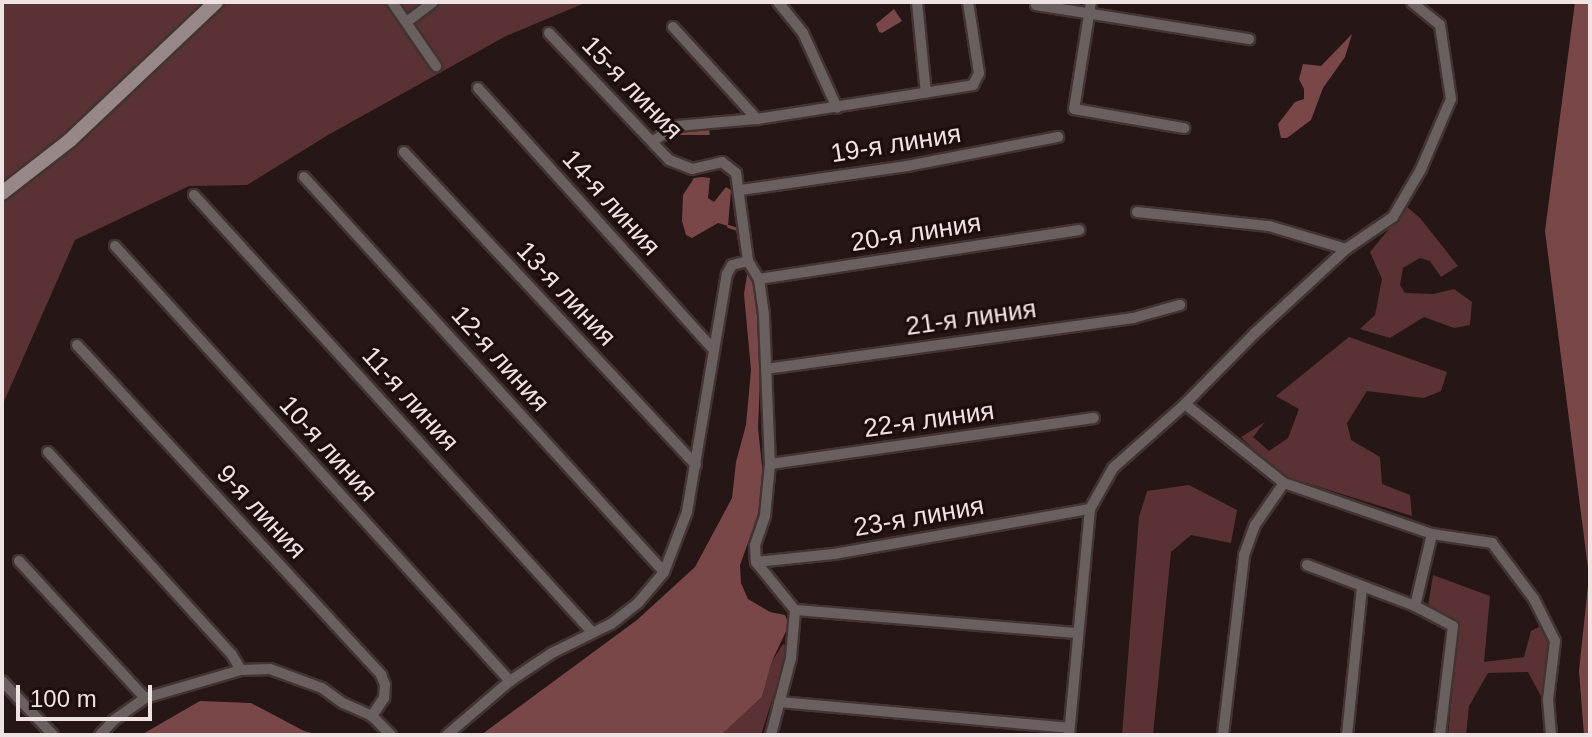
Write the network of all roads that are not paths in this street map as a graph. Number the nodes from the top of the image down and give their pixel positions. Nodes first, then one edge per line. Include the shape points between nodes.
1 (216, 2) edge
2 (392, 2) edge
3 (433, 2) edge
4 (778, 2) edge
5 (917, 2) edge
6 (968, 2) edge
7 (1091, 2) edge
8 (1412, 2) edge
9 (1036, 5) dead end
10 (1089, 14) junction
11 (408, 21) junction
12 (673, 27) dead end
13 (549, 33) dead end
14 (1249, 39) dead end
15 (436, 66) dead end
16 (478, 88) dead end
17 (926, 93) junction
18 (837, 108) junction
19 (757, 119) junction
20 (1184, 128) dead end
21 (1058, 137) dead end
22 (653, 141) junction
23 (404, 152) dead end
24 (304, 177) dead end
25 (741, 190) junction
26 (2, 193) edge
27 (194, 195) dead end
28 (1137, 212) dead end
29 (1079, 230) dead end
30 (115, 246) dead end
31 (1346, 249) junction
32 (748, 261) junction
33 (759, 279) junction
34 (1180, 305) dead end
35 (77, 345) dead end
36 (712, 348) junction
37 (766, 369) junction
38 (1185, 404) junction
39 (1094, 418) dead end
40 (48, 452) dead end
41 (770, 464) junction
42 (696, 465) junction
43 (1284, 483) junction
44 (1090, 509) junction
45 (1432, 534) junction
46 (19, 561) dead end
47 (756, 562) junction
48 (1307, 565) dead end
49 (664, 572) junction
50 (1362, 588) junction
51 (1415, 606) junction
52 (795, 610) junction
53 (593, 633) junction
54 (1077, 633) junction
55 (241, 670) junction
56 (2, 681) edge
57 (510, 681) junction
58 (145, 698) junction
59 (779, 702) junction
60 (372, 716) junction
61 (1069, 732) edge
62 (53, 735) edge
63 (100, 735) edge
64 (391, 735) edge
65 (447, 735) edge
66 (771, 735) edge
67 (1223, 735) edge
68 (1347, 735) edge
69 (1440, 735) edge
70 (1551, 735) edge

1 - 26 street via 70,140
2 - 11 street
3 - 11 street
4 - 18 street via 803,33
5 - 17 street
6 - 17 street via 979,73 973,85
7 - 10 street
8 - 31 street via 1440,25 1451,99 1393,217
9 - 10 street
10 - 14 street
10 - 20 street via 1074,109
11 - 15 street
12 - 19 street
13 - 22 street, 15-я линия
16 - 36 street, 14-я линия
17 - 18 street
18 - 19 street
19 - 22 street via 677,126
21 - 25 street, 19-я линия
22 - 25 street, 15-я линия via 678,166 730,165
23 - 42 street, 13-я линия
24 - 49 street, 12-я линия
25 - 32 street
27 - 53 street, 11-я линия
28 - 31 street via 1269,226
29 - 33 street, 20-я линия
30 - 57 street, 10-я линия
31 - 38 street
32 - 33 street
32 - 36 street via 732,265 727,274
33 - 37 street
34 - 37 street, 21-я линия via 1133,318
35 - 60 street, 9-я линия via 381,675 384,698
36 - 42 street
37 - 41 street
38 - 43 street
38 - 44 street via 1113,468
39 - 41 street, 22-я линия
40 - 55 street
41 - 47 street
42 - 49 street via 687,512
43 - 45 street
43 - 67 street via 1255,525 1244,555
44 - 47 street, 23-я линия via 834,554
44 - 54 street
45 - 51 street
45 - 70 street via 1492,543 1534,599 1555,641 1548,700
46 - 58 street
47 - 52 street
48 - 50 street
49 - 53 street via 638,603
50 - 51 street
50 - 68 street
51 - 69 street via 1453,626
52 - 54 street
52 - 59 street via 791,658
53 - 57 street
54 - 61 street
55 - 58 street
55 - 60 street via 290,674
56 - 62 street
57 - 65 street
58 - 63 street
59 - 61 street
59 - 66 street
60 - 64 street

